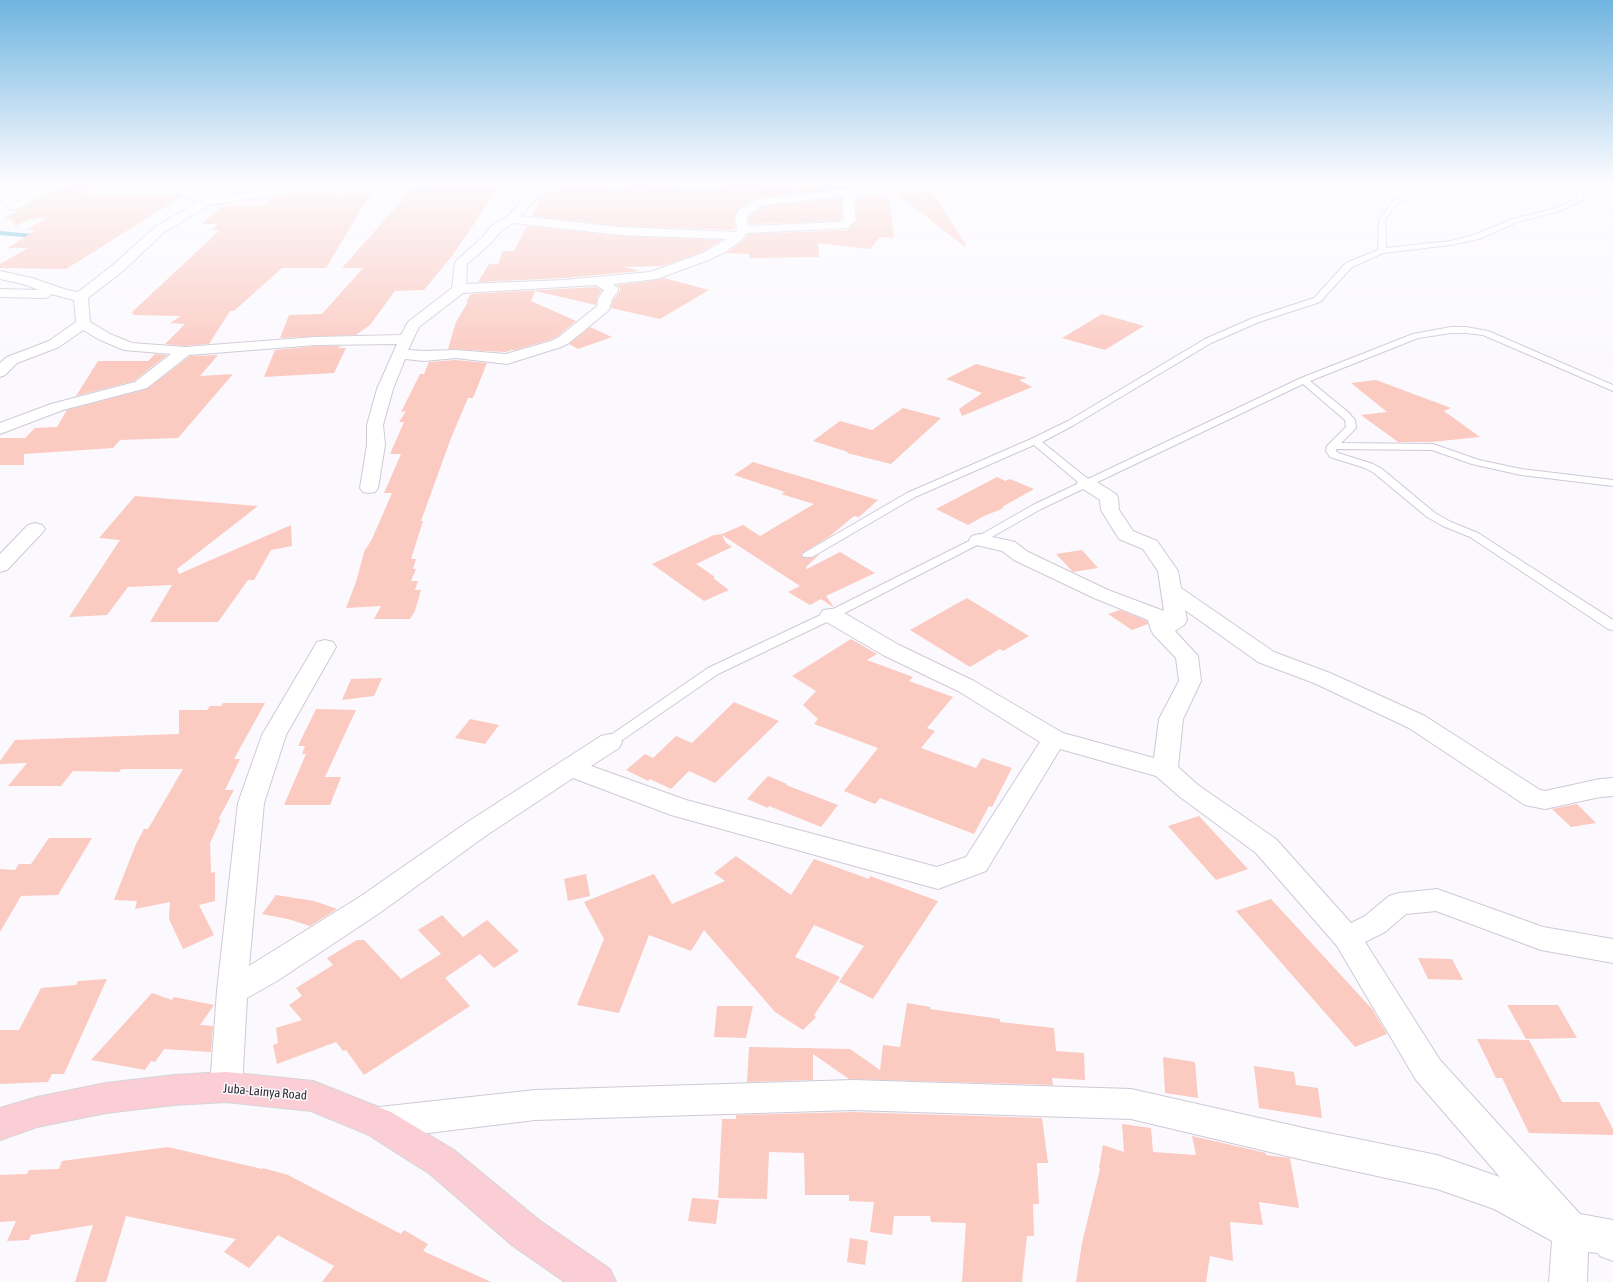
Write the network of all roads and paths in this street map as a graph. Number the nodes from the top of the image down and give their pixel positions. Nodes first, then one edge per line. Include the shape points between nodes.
1 (145, 243) edge
2 (483, 243) edge
3 (729, 243) edge
4 (1382, 243) edge
5 (1442, 243) edge
6 (1382, 251) junction
7 (0, 275) edge
8 (598, 281) junction
9 (459, 289) junction
10 (0, 293) edge
11 (64, 294) junction
12 (81, 297) junction
13 (83, 324) junction
14 (406, 339) junction
15 (185, 351) junction
16 (399, 354) junction
17 (0, 372) edge
18 (1304, 380) junction
19 (1613, 388) edge
20 (0, 430) edge
21 (1035, 441) junction
22 (1332, 446) junction
23 (1086, 483) junction
24 (1613, 483) edge
25 (369, 488) dead end
26 (35, 529) dead end
27 (979, 540) junction
28 (808, 555) dead end
29 (0, 566) edge
30 (1172, 591) junction
31 (830, 615) junction
32 (1613, 626) edge
33 (1162, 630) junction
34 (324, 646) dead end
35 (1054, 739) junction
36 (610, 742) joint
37 (571, 768) junction
38 (1165, 770) junction
39 (1613, 787) edge
40 (1347, 938) junction
41 (1613, 951) edge
42 (232, 991) junction
43 (226, 1087) junction
44 (379, 1122) junction
45 (0, 1124) edge
46 (1571, 1231) junction
47 (1611, 1239) edge
48 (597, 1282) edge
49 (1568, 1282) edge

1 - 12 street
2 - 9 street via 461,262
3 - 8 street via 707,256 652,276
4 - 6 lane
5 - 6 lane
6 - 21 lane via 1349,265 1317,300 1256,320 1208,341 1117,396
7 - 11 street
8 - 9 street
8 - 16 street via 611,288 604,307 556,344 507,359 456,354
9 - 14 street via 413,325
10 - 11 street
11 - 12 street
12 - 13 street
13 - 15 street via 129,347
13 - 17 street via 54,344 12,360
14 - 15 street via 315,341
14 - 16 street
15 - 20 street via 141,385 57,407
16 - 25 street via 385,389 375,425 376,445
18 - 19 lane via 1416,336 1466,330 1495,337
18 - 22 lane via 1350,420 1351,428
18 - 23 lane
21 - 23 lane
21 - 28 lane via 911,496
22 - 24 lane via 1433,447 1476,462 1521,472
22 - 32 lane via 1331,451 1334,455 1378,471 1431,515 1474,535
23 - 27 lane
23 - 30 street via 1109,498 1110,510 1126,535 1150,545 1168,571
26 - 29 street
27 - 31 lane
27 - 33 street via 1008,546 1021,556 1101,594 1158,616
30 - 33 street via 1176,620
30 - 39 street via 1266,657 1322,678 1417,722 1534,798 1545,800
31 - 35 street via 891,650 966,686
31 - 36 lane via 713,671
33 - 38 street via 1187,656 1190,682 1171,719
34 - 42 street via 274,734 251,803
35 - 37 street via 976,864 938,878 680,808
35 - 38 street
36 - 37 street
37 - 42 street via 475,830 371,904
38 - 40 street via 1189,791 1266,846
40 - 41 street via 1375,924 1399,904 1437,900 1541,938
40 - 46 street via 1428,1070
42 - 43 street
43 - 44 main road, Juba-Lainya Road via 313,1096
43 - 45 main road, Juba-Lainya Road via 106,1098 37,1112
44 - 46 street via 535,1105 853,1095 1131,1104 1437,1172 1503,1195
44 - 48 main road, Juba-Lainya Road via 442,1162 526,1233
46 - 47 street
46 - 49 street

